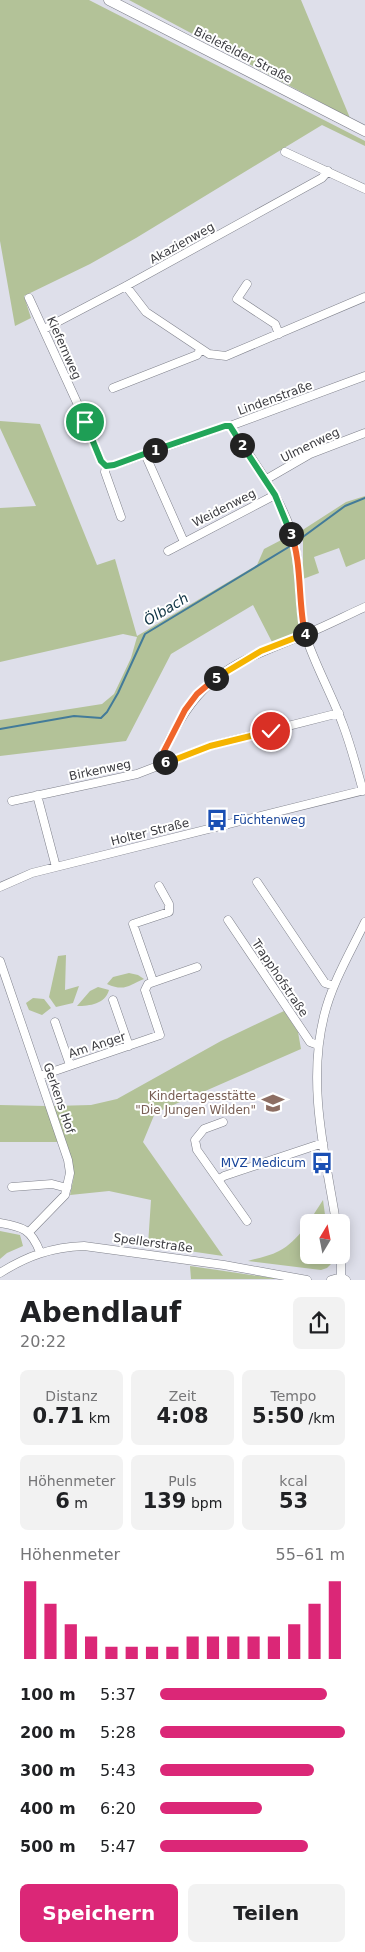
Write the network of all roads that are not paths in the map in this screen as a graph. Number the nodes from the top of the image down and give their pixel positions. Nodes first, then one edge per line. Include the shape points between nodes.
1 (109, 0) edge
2 (365, 131) edge
3 (285, 152) dead end
4 (328, 171) junction
5 (365, 189) edge
6 (247, 284) dead end
7 (126, 286) junction
8 (365, 297) edge
9 (29, 298) dead end
10 (44, 329) junction
11 (279, 334) junction
12 (201, 349) junction
13 (365, 376) edge
14 (114, 388) dead end
15 (230, 426) junction
16 (365, 433) edge
17 (145, 454) junction
18 (106, 466) junction
19 (265, 480) junction
20 (275, 495) junction
21 (121, 517) dead end
22 (184, 542) junction
23 (168, 551) dead end
24 (365, 607) edge
25 (306, 634) junction
26 (338, 713) junction
27 (166, 763) junction
28 (364, 790) edge
29 (37, 795) junction
30 (12, 801) dead end
31 (56, 867) junction
32 (258, 882) dead end
33 (159, 886) dead end
34 (0, 887) edge
35 (228, 920) dead end
36 (365, 922) edge
37 (361, 940) edge
38 (0, 961) edge
39 (197, 967) dead end
40 (153, 981) junction
41 (334, 986) junction
42 (113, 1000) dead end
43 (56, 1022) dead end
44 (318, 1045) junction
45 (129, 1046) junction
46 (70, 1065) junction
47 (40, 1076) junction
48 (223, 1122) dead end
49 (323, 1143) junction
50 (218, 1180) junction
51 (12, 1187) dead end
52 (67, 1188) junction
53 (335, 1214) edge
54 (247, 1221) dead end
55 (0, 1223) edge
56 (29, 1232) junction
57 (40, 1252) junction
58 (341, 1264) edge
59 (0, 1273) edge
60 (343, 1278) edge
61 (307, 1280) edge
62 (331, 1280) edge

1 - 2 main road, Bielefelder Straße
3 - 4 street
4 - 5 street
4 - 7 street, Akazienweg via 322,178
6 - 11 street via 237,299 275,324
7 - 10 street, Akazienweg
7 - 12 street via 146,312
8 - 11 street
9 - 10 street, Kiefernweg
10 - 18 street, Kiefernweg
11 - 12 street via 226,356 209,354
12 - 14 street via 197,354
13 - 15 street, Lindenstraße
15 - 17 street, Lindenstraße
15 - 19 street
16 - 19 street, Ulmenweg via 310,454
17 - 18 street, Lindenstraße
17 - 22 street, Weidenweg
18 - 21 street, Kiefernweg via 105,472
19 - 20 street
20 - 22 street, Weidenweg
20 - 25 street via 293,537
22 - 23 street, Weidenweg
24 - 25 street
25 - 26 street
25 - 27 street via 261,651 208,683 185,710 164,751
26 - 27 street, Birkenweg via 210,746
26 - 28 street
27 - 29 street, Birkenweg via 137,774
28 - 31 street, Holter Straße
29 - 30 street, Birkenweg
29 - 31 street
31 - 34 street, Holter Straße
32 - 41 street via 325,983
33 - 40 street via 169,904 169,912 133,924
35 - 44 street, Trapphofstraße via 310,1042
36 - 37 street, Trapphofstraße
37 - 41 street, Trapphofstraße
38 - 47 street, Gerkens Hof
39 - 40 street
40 - 45 street, Am Anger via 145,990 160,1036
41 - 44 street, Trapphofstraße
42 - 45 street
43 - 46 street
44 - 49 street, Trapphofstraße via 316,1093
45 - 46 street, Am Anger
46 - 47 street, Am Anger
47 - 52 street, Gerkens Hof via 68,1160
48 - 50 street via 204,1129 194,1140 197,1150
49 - 50 street
49 - 53 street, Trapphofstraße
50 - 54 street
51 - 52 street via 52,1184
52 - 56 street via 65,1195
55 - 56 street
56 - 57 street
57 - 59 street, Spellerstraße
57 - 61 street, Spellerstraße via 63,1247 110,1248
58 - 60 street
60 - 62 street

